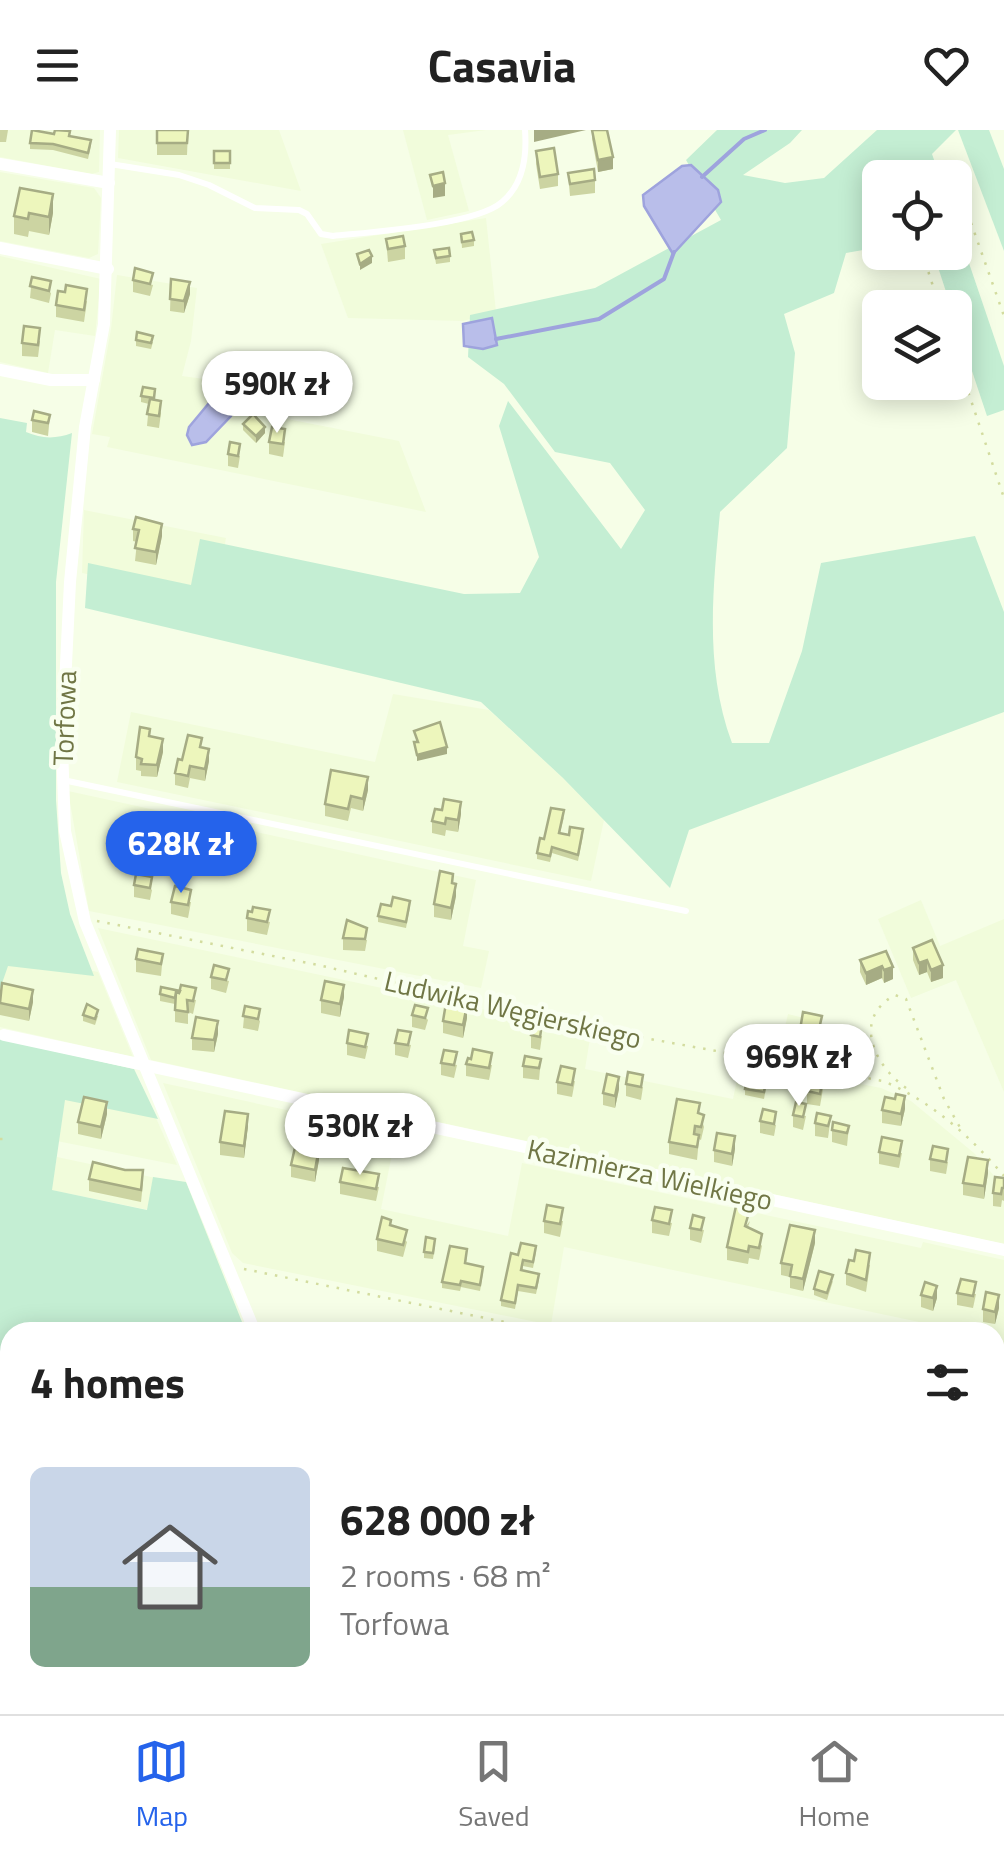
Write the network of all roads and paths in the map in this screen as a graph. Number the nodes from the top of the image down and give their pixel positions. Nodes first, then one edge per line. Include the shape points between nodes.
1 (110, 130) edge
2 (525, 130) edge
3 (0, 164) edge
4 (109, 164) junction
5 (108, 183) junction
6 (972, 226) edge
7 (0, 248) edge
8 (108, 269) junction
9 (1004, 316) edge
10 (0, 370) edge
11 (94, 380) junction
12 (971, 400) edge
13 (1004, 498) edge
14 (62, 780) junction
15 (686, 911) dead end
16 (85, 922) junction
17 (4, 1035) dead end
18 (144, 1065) junction
19 (912, 1093) junction
20 (962, 1132) junction
21 (1004, 1176) edge
22 (1004, 1250) edge
23 (228, 1266) junction
24 (251, 1322) edge
25 (505, 1322) edge

1 - 4 street, Torfowa
2 - 4 lane via 521,176 491,210 333,236 321,234 299,210 255,208 209,184
3 - 5 street
4 - 5 street, Torfowa
5 - 8 street, Torfowa
6 - 9 path
7 - 8 street
8 - 11 street, Torfowa
10 - 11 street
11 - 14 street, Torfowa via 70,582
12 - 13 path
14 - 15 lane
14 - 16 street, Torfowa via 65,831
16 - 18 street, Torfowa
16 - 19 path, Ludwika Węgierskiego via 318,965 600,1030 883,1081
17 - 18 street, Kazimierza Wielkiego
18 - 22 street, Kazimierza Wielkiego
18 - 23 street, Torfowa
19 - 20 path, Ludwika Węgierskiego
19 - 20 path via 882,1066 872,1043 873,1018 895,995 906,999
20 - 21 path, Ludwika Węgierskiego
23 - 24 street, Torfowa
23 - 25 path

